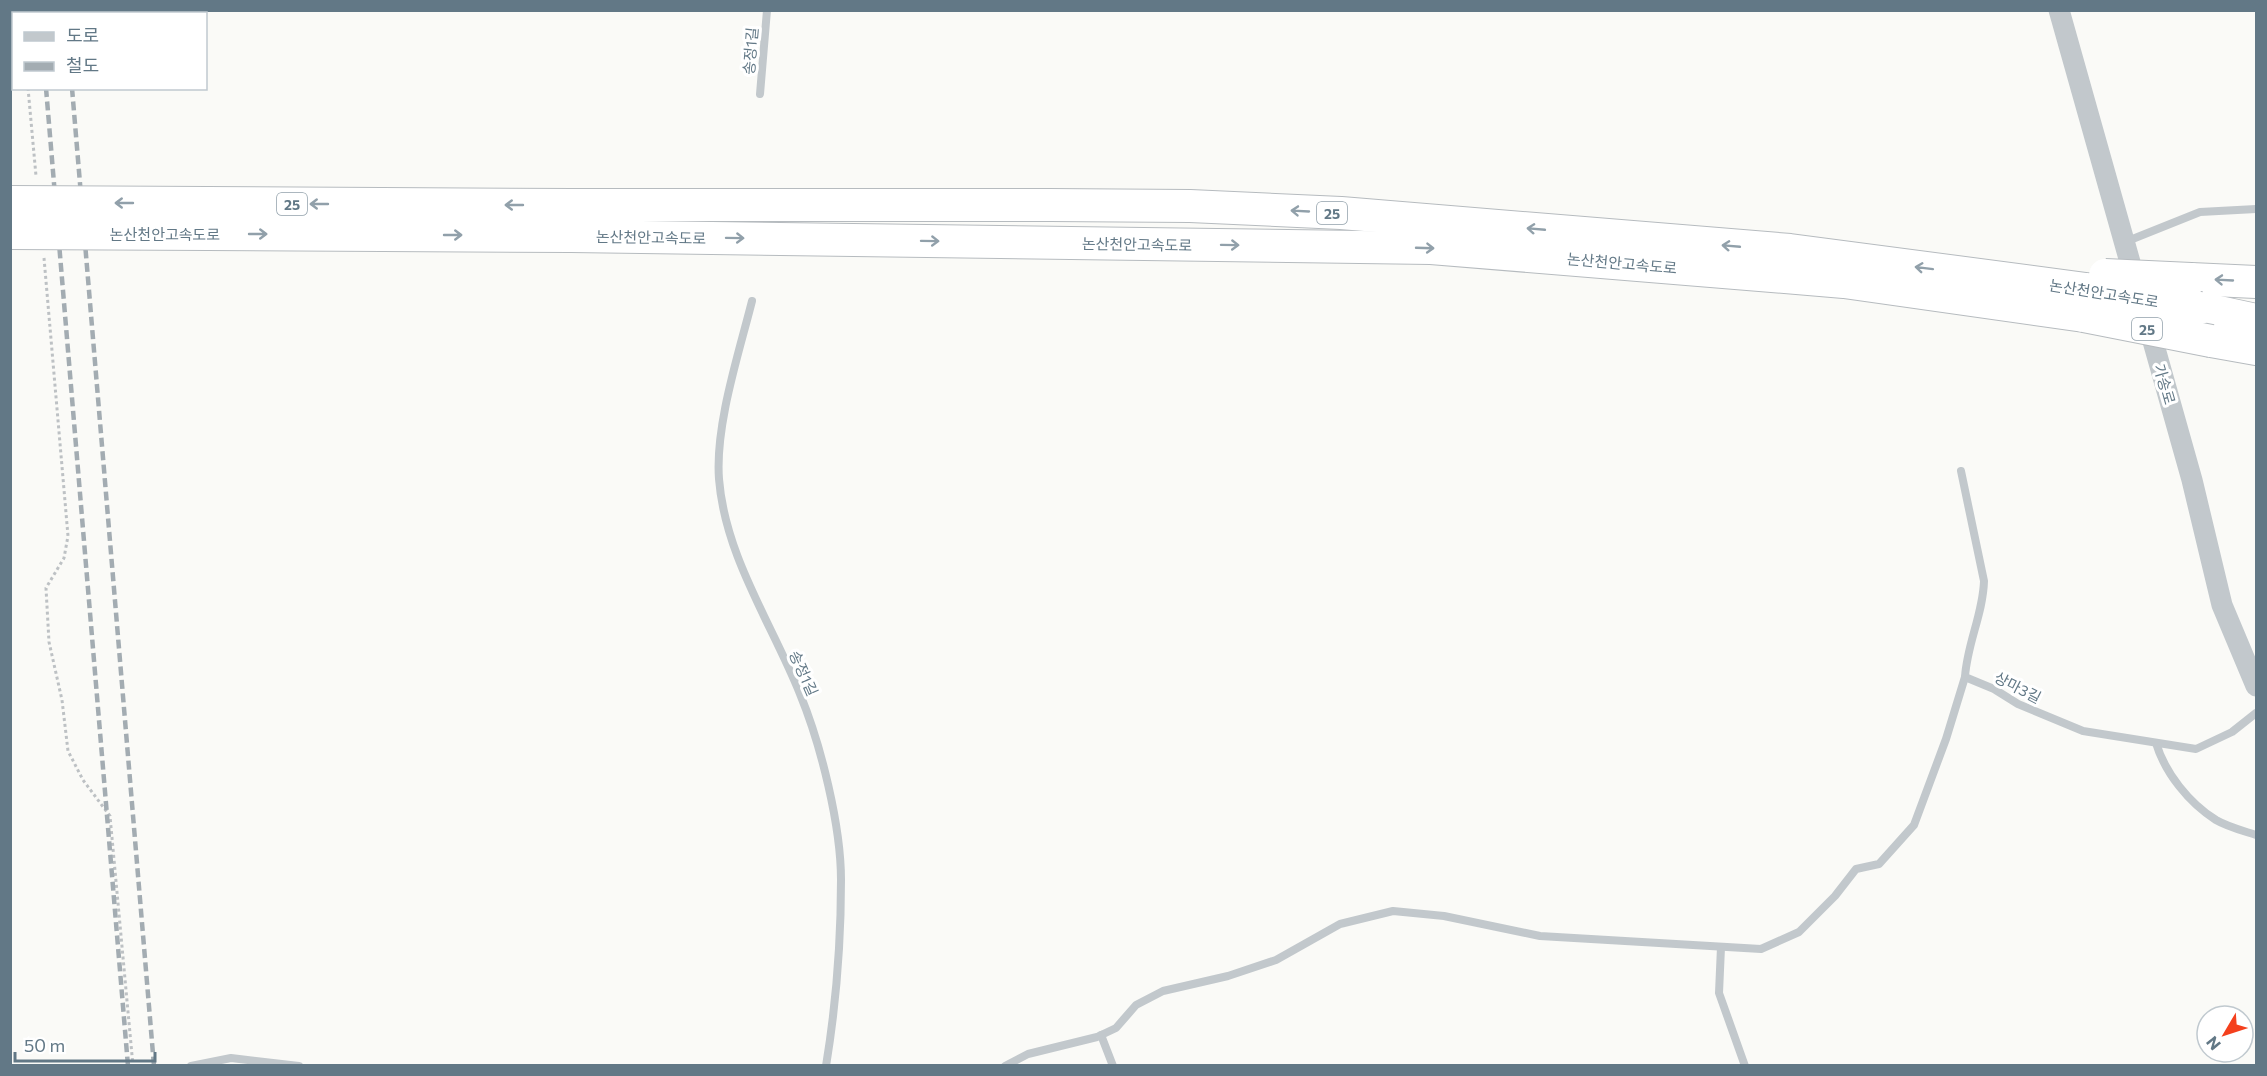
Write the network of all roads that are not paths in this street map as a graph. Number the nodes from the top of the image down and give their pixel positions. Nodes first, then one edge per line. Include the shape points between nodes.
1 (767, 10) edge
2 (2058, 10) edge
3 (760, 94) dead end
4 (10, 202) edge
5 (2256, 209) edge
6 (10, 233) edge
7 (2125, 242) junction
8 (2256, 282) edge
9 (2083, 293) junction
10 (752, 301) dead end
11 (2256, 320) edge
12 (2256, 350) edge
13 (1961, 471) dead end
14 (1965, 677) junction
15 (2256, 686) edge
16 (2256, 713) edge
17 (2156, 743) junction
18 (2256, 835) edge
19 (1721, 947) junction
20 (1101, 1035) junction
21 (190, 1065) edge
22 (299, 1065) edge
23 (826, 1065) edge
24 (1005, 1065) edge
25 (1113, 1065) edge
26 (1745, 1065) edge

1 - 3 lane, 송정1길
2 - 7 street, 가송로
9 -> 4 highway, 논산천안고속도로 / 25, bridge via 1790,250 1329,213 1190,206
5 - 7 lane via 2200,212
6 -> 9 highway, 논산천안고속도로 / 25, bridge via 1431,248 1844,282
7 - 15 street, 가송로 via 2192,480 2222,605
8 -> 9 highway, bridge via 2191,279
9 - 11 highway, 논산천안고속도로 / 25, bridge via 2200,308
9 - 12 highway, 논산천안고속도로 / 25, bridge via 2211,341
10 - 23 lane, 송정1길 via 724,419 719,478 727,528 801,695 829,787 841,878 834,1017
13 - 14 lane via 1984,581 1984,599
14 - 17 lane, 상마3길 via 2083,731
14 - 19 lane via 1914,825 1879,864 1856,869 1835,897 1799,932 1761,949
16 - 17 lane, 상마3길 via 2232,732 2196,749
17 - 18 lane via 2162,762 2188,797 2217,821
19 - 20 lane via 1540,936 1444,916 1393,911 1340,924 1276,960 1162,991 1136,1005 1116,1028
19 - 26 lane via 1719,993
20 - 24 lane via 1028,1054
20 - 25 lane
21 - 22 lane via 231,1058

